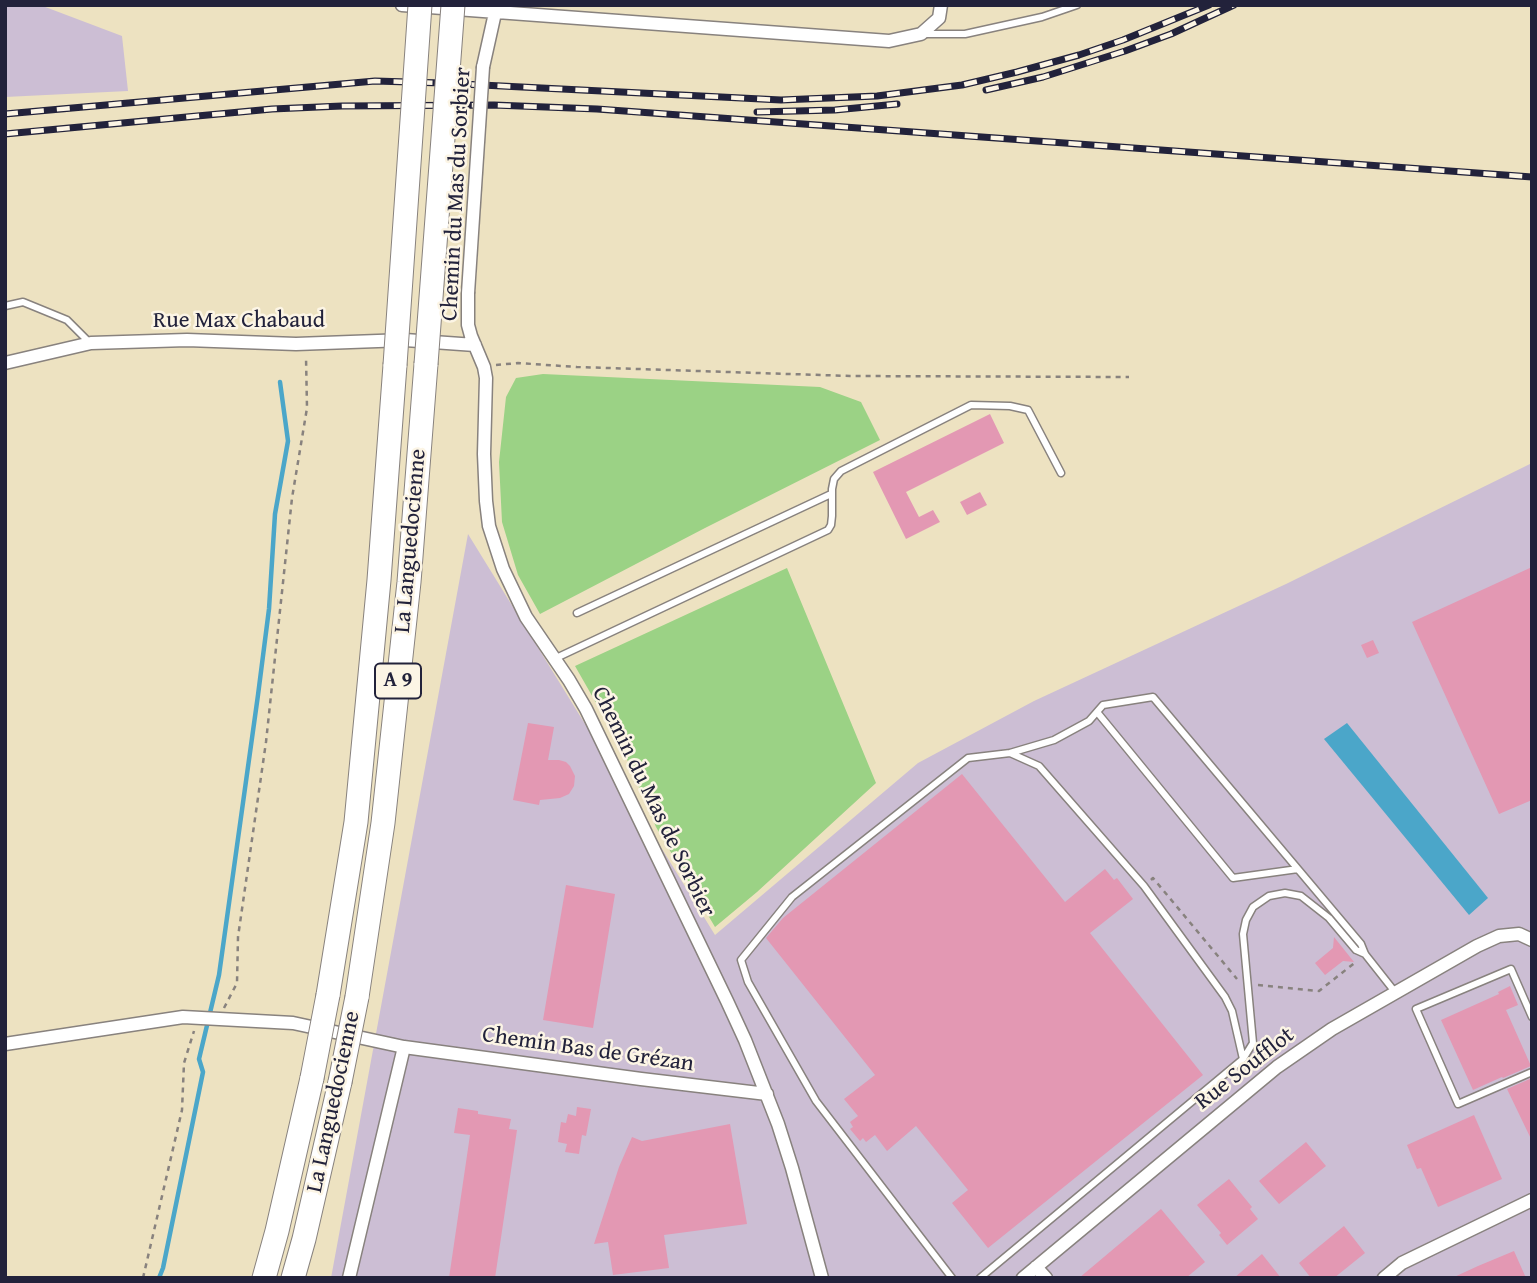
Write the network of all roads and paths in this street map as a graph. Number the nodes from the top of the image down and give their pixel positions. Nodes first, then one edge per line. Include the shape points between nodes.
1 (402, 5) edge
2 (420, 5) edge
3 (453, 5) edge
4 (941, 5) edge
5 (1077, 5) edge
6 (495, 13) junction
7 (922, 34) junction
8 (5, 306) edge
9 (91, 343) junction
10 (306, 344) junction
11 (475, 345) junction
12 (5, 363) edge
13 (484, 367) junction
14 (1129, 377) dead end
15 (1061, 472) dead end
16 (831, 494) junction
17 (577, 613) dead end
18 (554, 659) junction
19 (1097, 712) junction
20 (1010, 752) junction
21 (1298, 869) junction
22 (1151, 881) dead end
23 (1532, 940) edge
24 (1365, 954) junction
25 (1242, 983) dead end
26 (1258, 985) dead end
27 (1395, 992) junction
28 (1532, 1017) edge
29 (198, 1018) junction
30 (218, 1019) junction
31 (5, 1044) edge
32 (404, 1046) junction
33 (1243, 1059) junction
34 (1532, 1072) edge
35 (767, 1094) junction
36 (1532, 1200) edge
37 (1037, 1267) junction
38 (143, 1278) edge
39 (264, 1278) edge
40 (293, 1278) edge
41 (349, 1278) edge
42 (822, 1278) edge
43 (953, 1278) edge
44 (980, 1278) edge
45 (1023, 1278) edge
46 (1046, 1278) edge
47 (1384, 1278) edge

1 - 6 street
2 - 39 highway, La Languedocienne / A 9, bridge via 379,580 356,822 312,1077
3 - 40 highway, La Languedocienne / A 9, bridge via 409,582 385,810 357,998
4 - 7 street via 939,18
5 - 7 lane via 965,34
6 - 7 street via 889,41
6 - 11 street, Chemin du Mas du Sorbier, bridge via 483,67 468,293 468,325
8 - 9 lane via 23,302 67,320
9 - 10 street, Rue Max Chabaud
9 - 12 street, Rue Max Chabaud
10 - 11 street, Rue Max Chabaud via 405,340
10 - 30 path via 307,408 238,937 237,983
11 - 13 street, Chemin du Mas de Sorbier
13 - 14 path via 518,363 850,376
13 - 18 street, Chemin du Mas de Sorbier via 489,526 513,594
15 - 16 lane via 1028,410 971,405 841,471
16 - 17 lane
16 - 18 lane via 828,530
18 - 35 street, Chemin du Mas de Sorbier via 586,709 617,772
19 - 20 lane via 1054,740
19 - 21 lane via 1233,878
19 - 21 lane via 1103,705 1153,697
20 - 33 lane via 1039,766 1144,887 1225,997
20 - 43 lane via 968,758 792,897 741,960 748,982 816,1101
21 - 24 lane
22 - 25 path via 1153,878
23 - 27 street, Rue Soufflot via 1519,934 1499,936
24 - 26 path via 1319,991
24 - 27 lane
24 - 33 lane via 1301,895 1269,896 1253,907 1243,934 1253,1043
27 - 37 street, Rue Soufflot via 1277,1067
28 - 34 lane via 1511,969 1416,1009 1458,1104
29 - 30 street, Chemin Bas de Grézan
29 - 31 street, Chemin Bas de Grézan
29 - 38 path via 184,1063 182,1110
30 - 32 street, Chemin Bas de Grézan via 293,1023
32 - 35 street, Chemin Bas de Grézan
32 - 41 street
33 - 44 lane
35 - 42 street, Chemin du Mas de Sorbier
36 - 47 street via 1402,1263
37 - 45 street, Rue Soufflot
37 - 46 street

